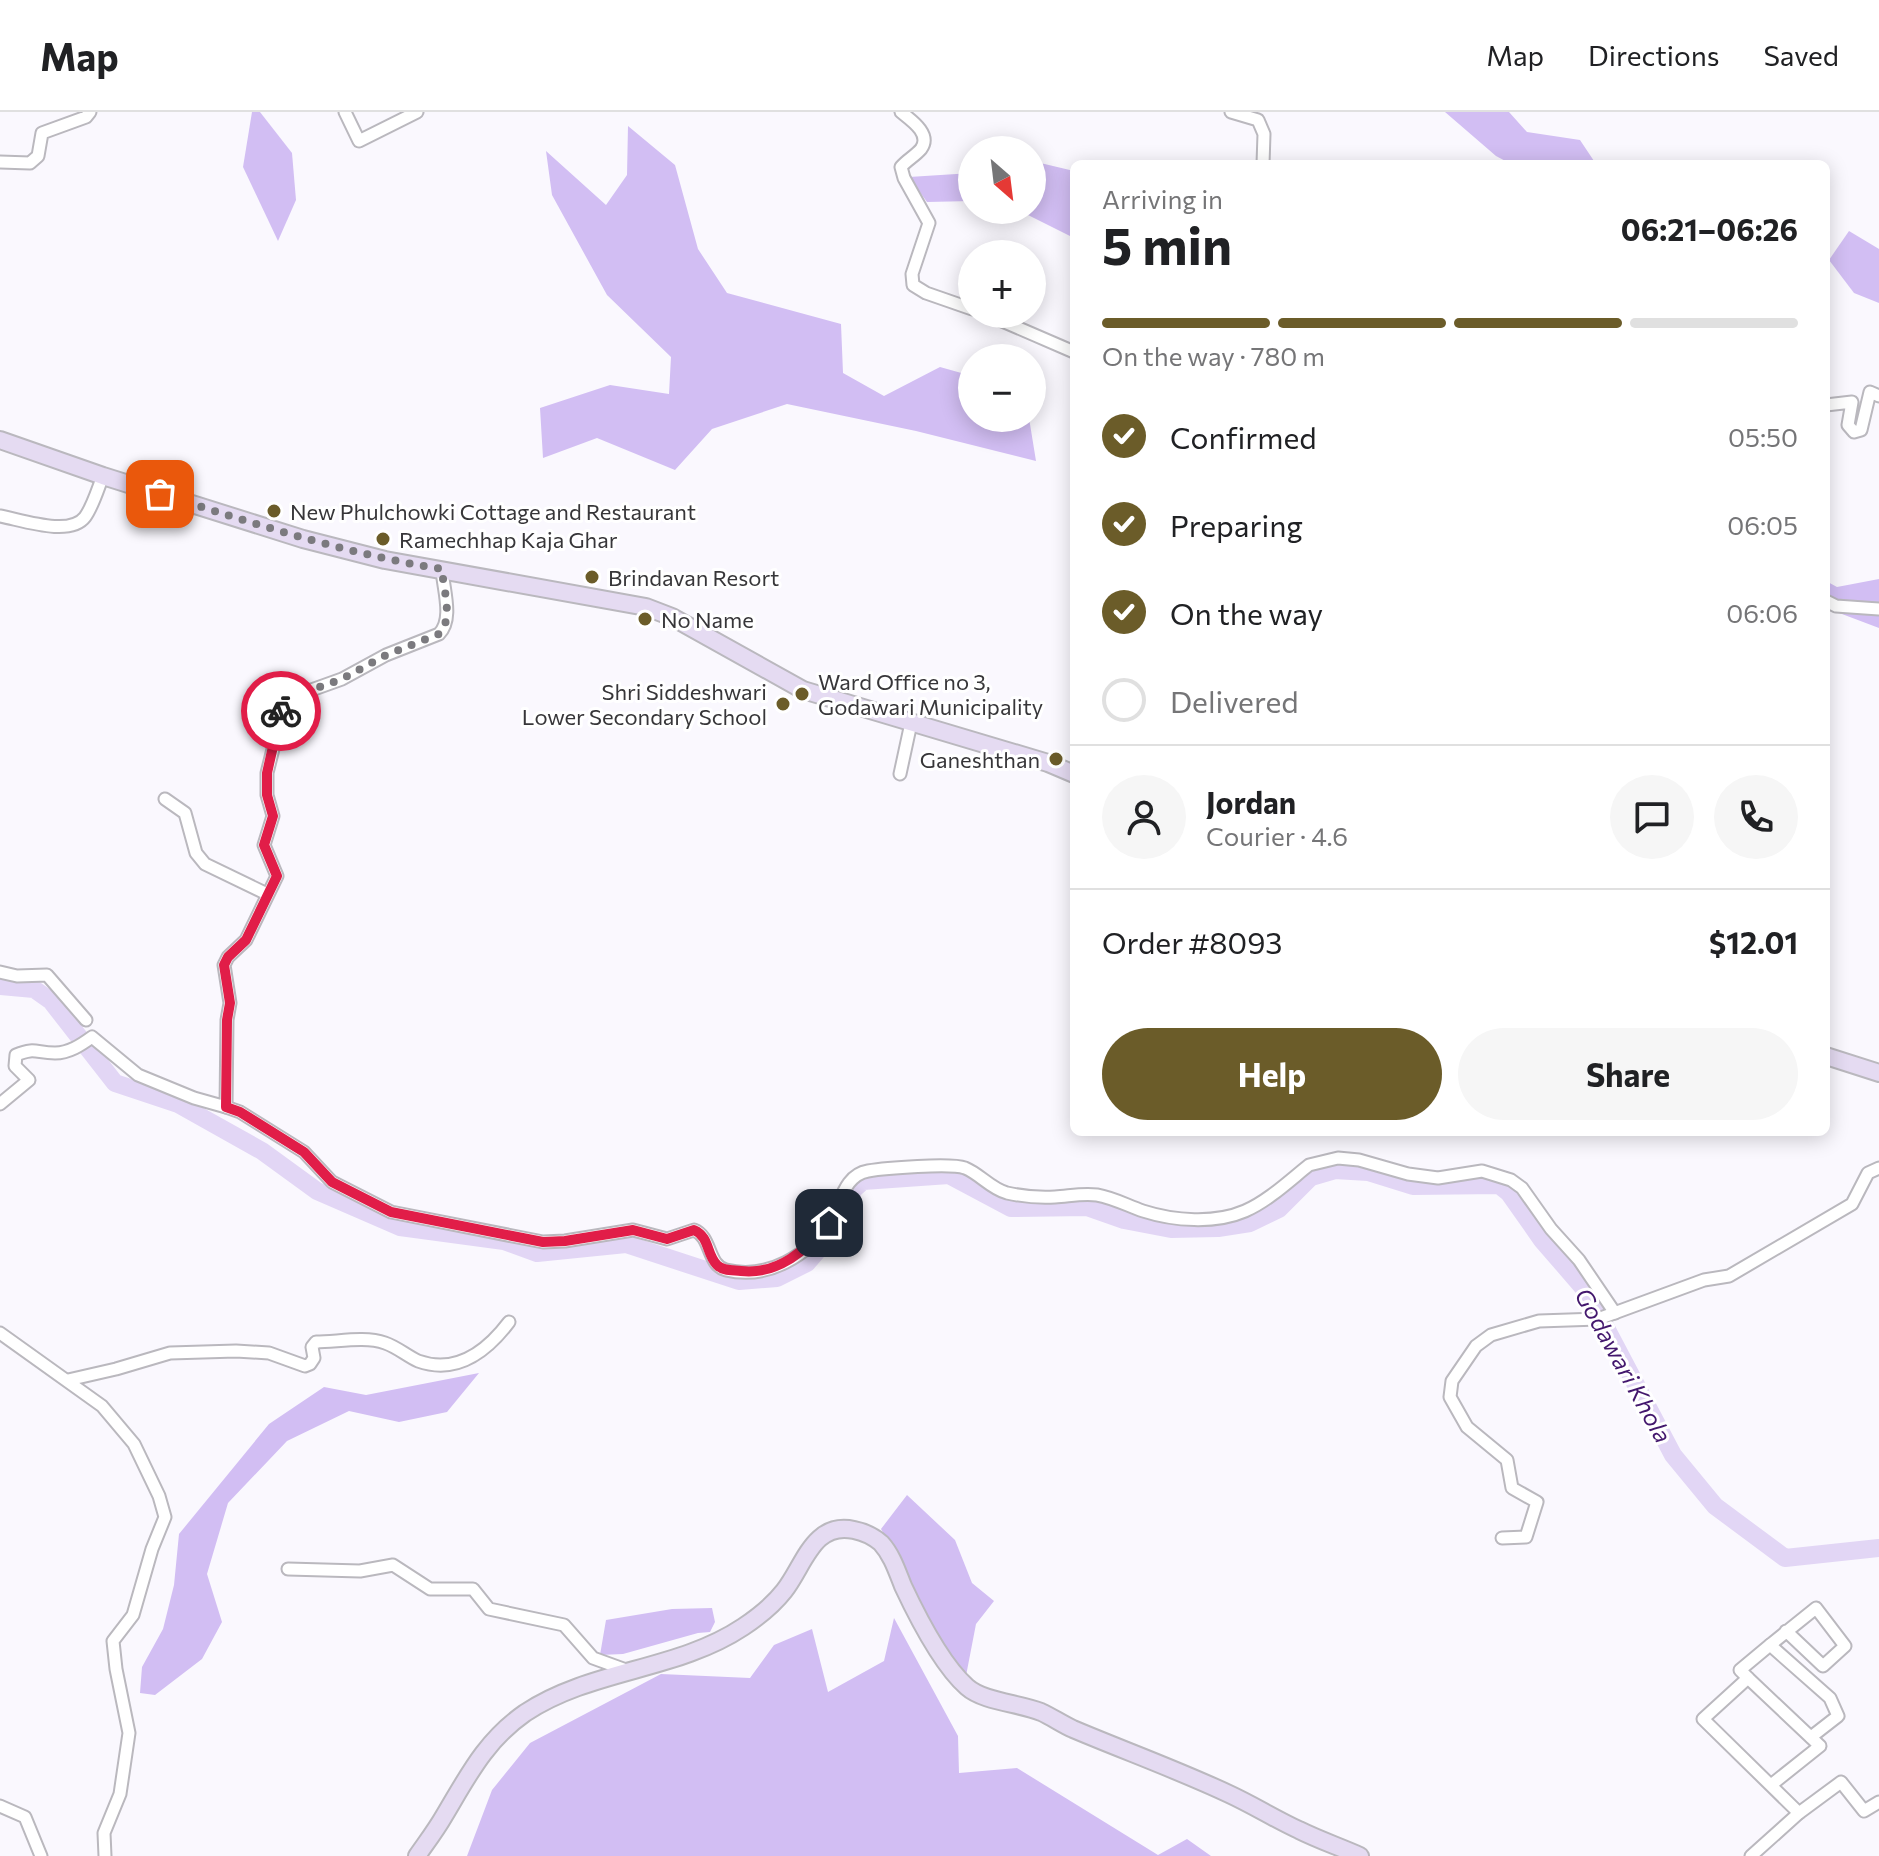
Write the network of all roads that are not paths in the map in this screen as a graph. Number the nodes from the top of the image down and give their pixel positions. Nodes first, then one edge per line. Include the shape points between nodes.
1 (90, 112) edge
2 (345, 112) edge
3 (417, 112) edge
4 (901, 112) edge
5 (1231, 112) edge
6 (1263, 160) edge
7 (0, 162) edge
8 (958, 304) edge
9 (1018, 328) edge
10 (1070, 350) edge
11 (1879, 396) edge
12 (1830, 405) edge
13 (0, 440) edge
14 (103, 476) junction
15 (0, 516) edge
16 (442, 569) junction
17 (1830, 603) edge
18 (1879, 609) edge
19 (911, 723) junction
20 (1070, 772) edge
21 (900, 774) dead end
22 (165, 799) dead end
23 (267, 894) junction
24 (0, 972) edge
25 (86, 1020) dead end
26 (1830, 1057) edge
27 (1879, 1073) edge
28 (0, 1104) edge
29 (226, 1107) junction
30 (1879, 1168) edge
31 (1615, 1313) junction
32 (509, 1322) dead end
33 (0, 1333) edge
34 (68, 1380) junction
35 (1502, 1538) dead end
36 (288, 1569) dead end
37 (1786, 1631) junction
38 (1770, 1645) junction
39 (634, 1672) junction
40 (1748, 1678) junction
41 (1811, 1737) junction
42 (1771, 1785) junction
43 (0, 1806) edge
44 (1877, 1807) edge
45 (1799, 1813) junction
46 (41, 1856) edge
47 (105, 1856) edge
48 (417, 1856) edge
49 (1360, 1856) edge
50 (1751, 1856) edge

1 - 7 street via 42,133 38,156 30,163
2 - 3 street via 359,141
4 - 8 street via 924,139 922,148 901,167 929,223 913,285
5 - 6 street via 1258,120 1264,134
9 - 10 street
11 - 12 street via 1870,392 1861,430 1854,432 1848,425 1852,402
13 - 14 street
14 - 15 street via 85,518 72,525
14 - 16 street via 303,539
16 - 19 street via 646,607 803,690
16 - 23 street via 447,612 439,634 284,705 267,773 273,816 264,845 277,876
17 - 18 street
19 - 20 street
19 - 21 street
22 - 23 street via 185,813 196,853 205,864
23 - 29 street via 246,940 224,965 230,1003
24 - 25 street via 47,975
26 - 27 street
28 - 29 street via 29,1080 15,1066 16,1055 32,1048 68,1051 92,1037 138,1075
29 - 31 street via 304,1152 332,1182 391,1212 543,1242 633,1230 667,1239 694,1230 705,1237 720,1267 751,1272 785,1264 804,1250 829,1223 850,1180 867,1171 958,1166 1005,1192 1100,1196 1179,1219 1219,1218 1247,1210 1309,1165 1338,1158 1438,1178 1482,1171 1522,1188
30 - 31 street via 1868,1173 1852,1204 1729,1276
31 - 35 street via 1598,1319 1539,1321 1491,1335 1476,1346 1452,1381 1450,1397 1467,1427 1507,1460 1512,1488 1537,1502 1526,1537
32 - 34 street via 474,1358 447,1364 420,1362 384,1342 316,1342 314,1358 305,1366 269,1353 170,1353
33 - 34 street
34 - 47 street via 102,1406 134,1444 165,1517 133,1615 113,1641 129,1733 120,1794 104,1833
36 - 39 street via 360,1571 393,1565 430,1589 473,1589 489,1609 564,1625 593,1658
37 - 37 street via 1823,1666 1845,1646 1816,1608
37 - 38 street
38 - 40 street via 1740,1670
38 - 41 street via 1830,1698 1838,1716
39 - 48 street via 582,1684 526,1713 498,1736 475,1761
39 - 49 street via 742,1628 785,1590 824,1533 841,1528 863,1532 888,1553 923,1625 970,1690 1042,1713
40 - 41 street
40 - 42 street via 1703,1719
41 - 42 street via 1820,1746
42 - 45 street
43 - 46 street via 25,1817
44 - 45 street via 1864,1811 1841,1782
45 - 50 street

